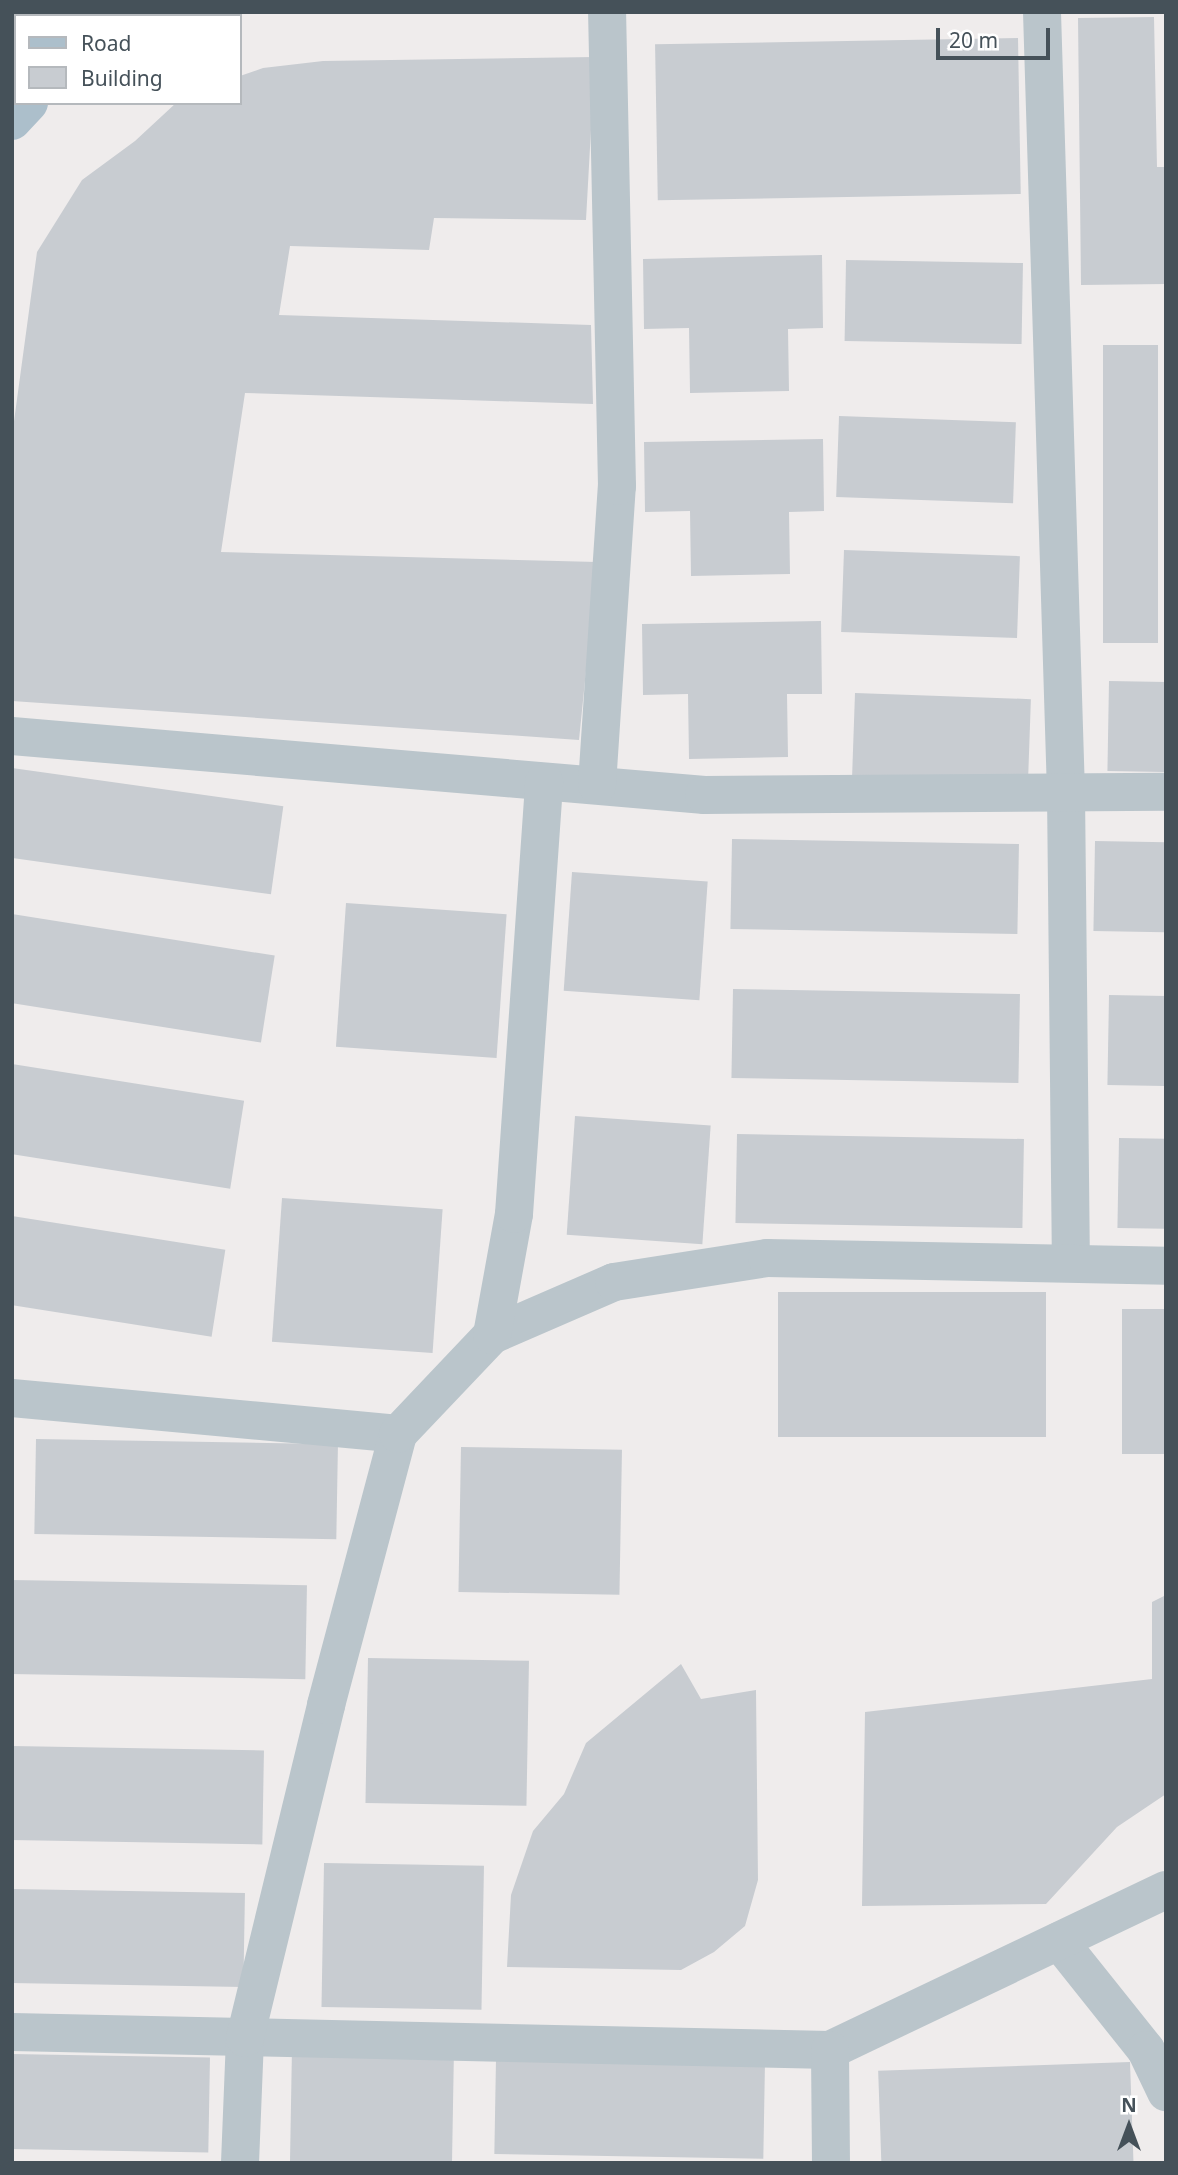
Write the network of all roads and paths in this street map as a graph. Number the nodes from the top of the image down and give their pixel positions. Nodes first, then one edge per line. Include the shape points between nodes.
1 (607, 12) edge
2 (1042, 12) edge
3 (27, 105) edge
4 (12, 121) edge
5 (12, 736) edge
6 (544, 782) junction
7 (597, 785) junction
8 (1166, 792) edge
9 (1066, 793) junction
10 (1071, 1263) junction
11 (1166, 1266) edge
12 (492, 1335) junction
13 (12, 1398) edge
14 (398, 1434) junction
15 (1166, 1890) edge
16 (1059, 1941) junction
17 (12, 2032) edge
18 (245, 2038) junction
19 (830, 2050) junction
20 (1166, 2092) edge
21 (240, 2163) edge
22 (831, 2163) edge

1 - 7 street via 617,486
2 - 9 street
3 - 4 main road
5 - 6 street
6 - 7 street
6 - 12 street via 514,1214
7 - 9 street via 704,795
8 - 9 street
9 - 10 street
10 - 11 street
10 - 12 street via 767,1258 614,1282
12 - 14 street
13 - 14 street
14 - 18 street
15 - 16 street
16 - 19 street
16 - 20 street via 1146,2050
17 - 18 street
18 - 19 street
18 - 21 street
19 - 22 street

